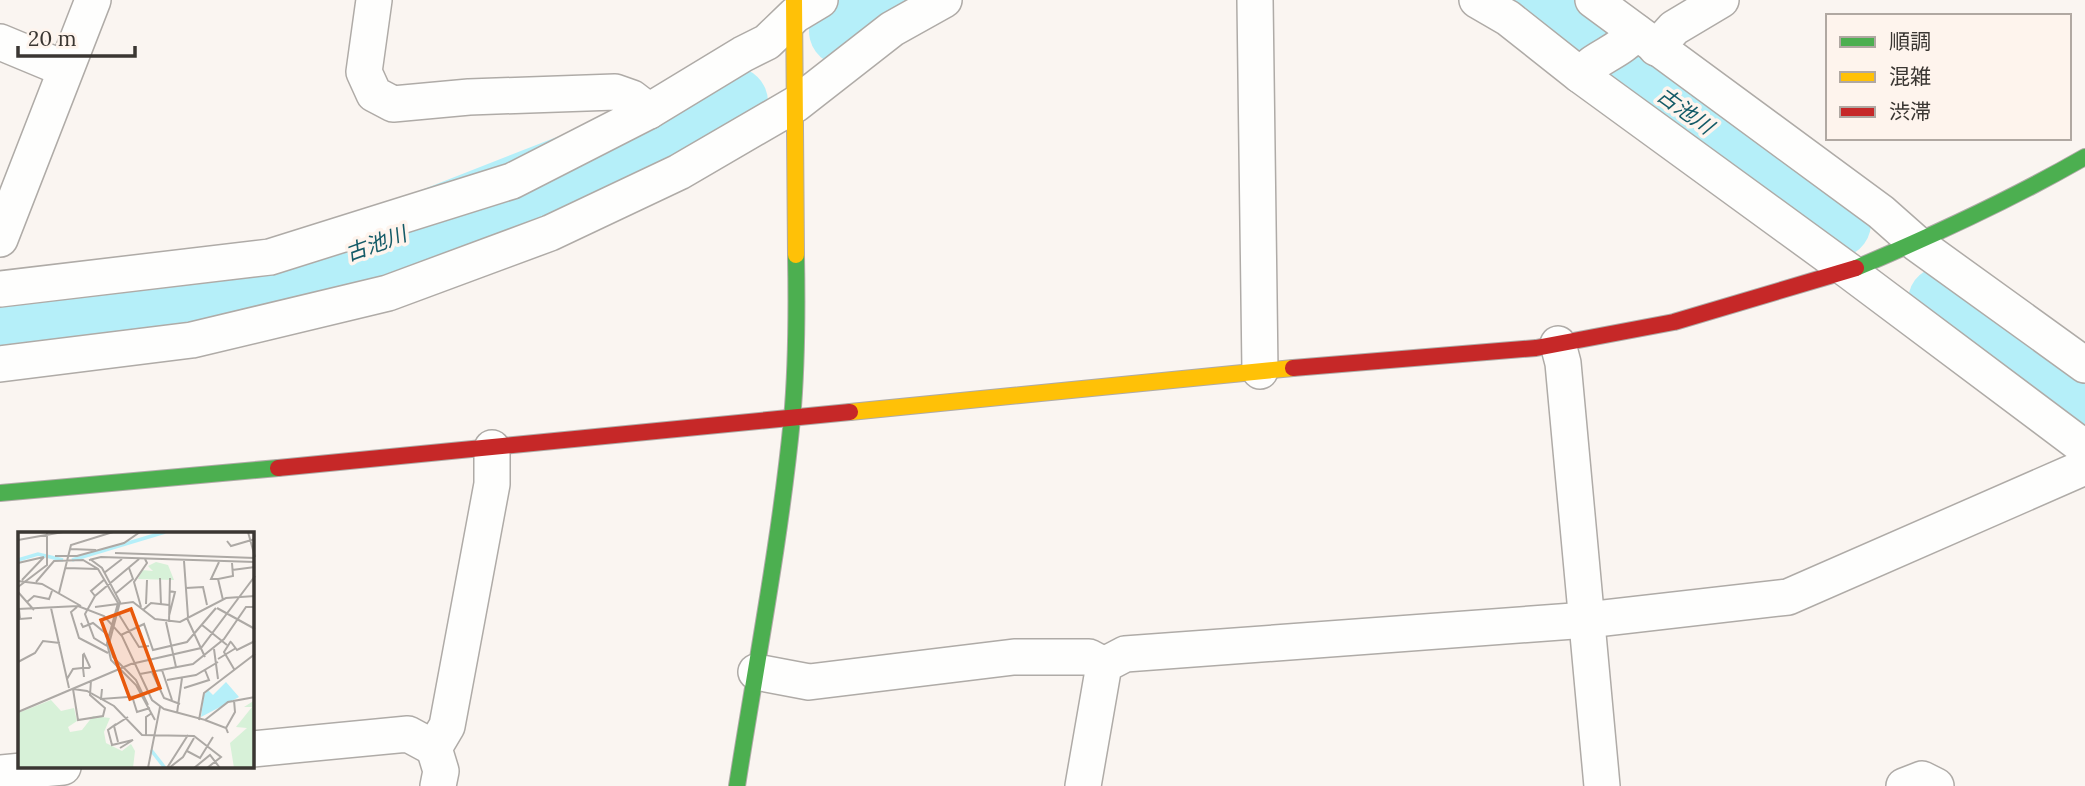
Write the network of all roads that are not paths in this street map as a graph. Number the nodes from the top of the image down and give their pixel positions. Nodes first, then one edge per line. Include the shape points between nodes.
1 (93, 0) edge
2 (374, 0) edge
3 (944, 0) edge
4 (1255, 0) edge
5 (1477, 0) edge
6 (1593, 0) edge
7 (1721, 0) edge
8 (803, 5) edge
9 (1640, 41) junction
10 (0, 42) edge
11 (65, 69) junction
12 (1583, 71) junction
13 (796, 104) junction
14 (649, 111) junction
15 (2085, 157) edge
16 (0, 239) edge
17 (1916, 243) junction
18 (1849, 271) junction
19 (0, 289) edge
20 (1558, 344) junction
21 (0, 365) edge
22 (2085, 365) edge
23 (1260, 372) junction
24 (792, 418) junction
25 (492, 448) junction
26 (2085, 448) edge
27 (2085, 467) edge
28 (0, 493) edge
29 (1587, 620) junction
30 (1104, 665) junction
31 (757, 672) junction
32 (434, 748) junction
33 (254, 749) edge
34 (52, 768) edge
35 (0, 773) edge
36 (438, 786) edge
37 (737, 786) edge
38 (1083, 786) edge
39 (1602, 786) edge
40 (1904, 786) edge
41 (1936, 786) edge

1 - 11 street
2 - 14 street via 363,72 374,94 393,104 615,92
3 - 13 street via 892,29
4 - 23 street
5 - 12 street
6 - 9 street
7 - 9 street via 1674,28
8 - 13 street
8 - 14 street via 767,43
9 - 12 street
9 - 17 street via 1881,212
10 - 11 street
11 - 16 street
12 - 18 street
13 - 21 street via 679,172 561,227 388,293 192,340
13 - 24 street via 797,326
14 - 19 street via 512,181 270,257
15 - 17 street
17 - 18 street
17 - 22 street
18 - 20 street via 1674,323
18 - 26 street
20 - 23 street
20 - 29 street
23 - 24 street
24 - 25 street
24 - 31 street
25 - 28 street
25 - 32 street via 492,484 447,726
27 - 29 street via 1788,597
29 - 30 street via 1125,654
29 - 39 street
30 - 31 street via 1088,657 1014,657 809,682
30 - 38 street
31 - 37 street
32 - 33 street via 408,734
32 - 36 street via 441,771
34 - 35 street
40 - 41 street via 1922,779

